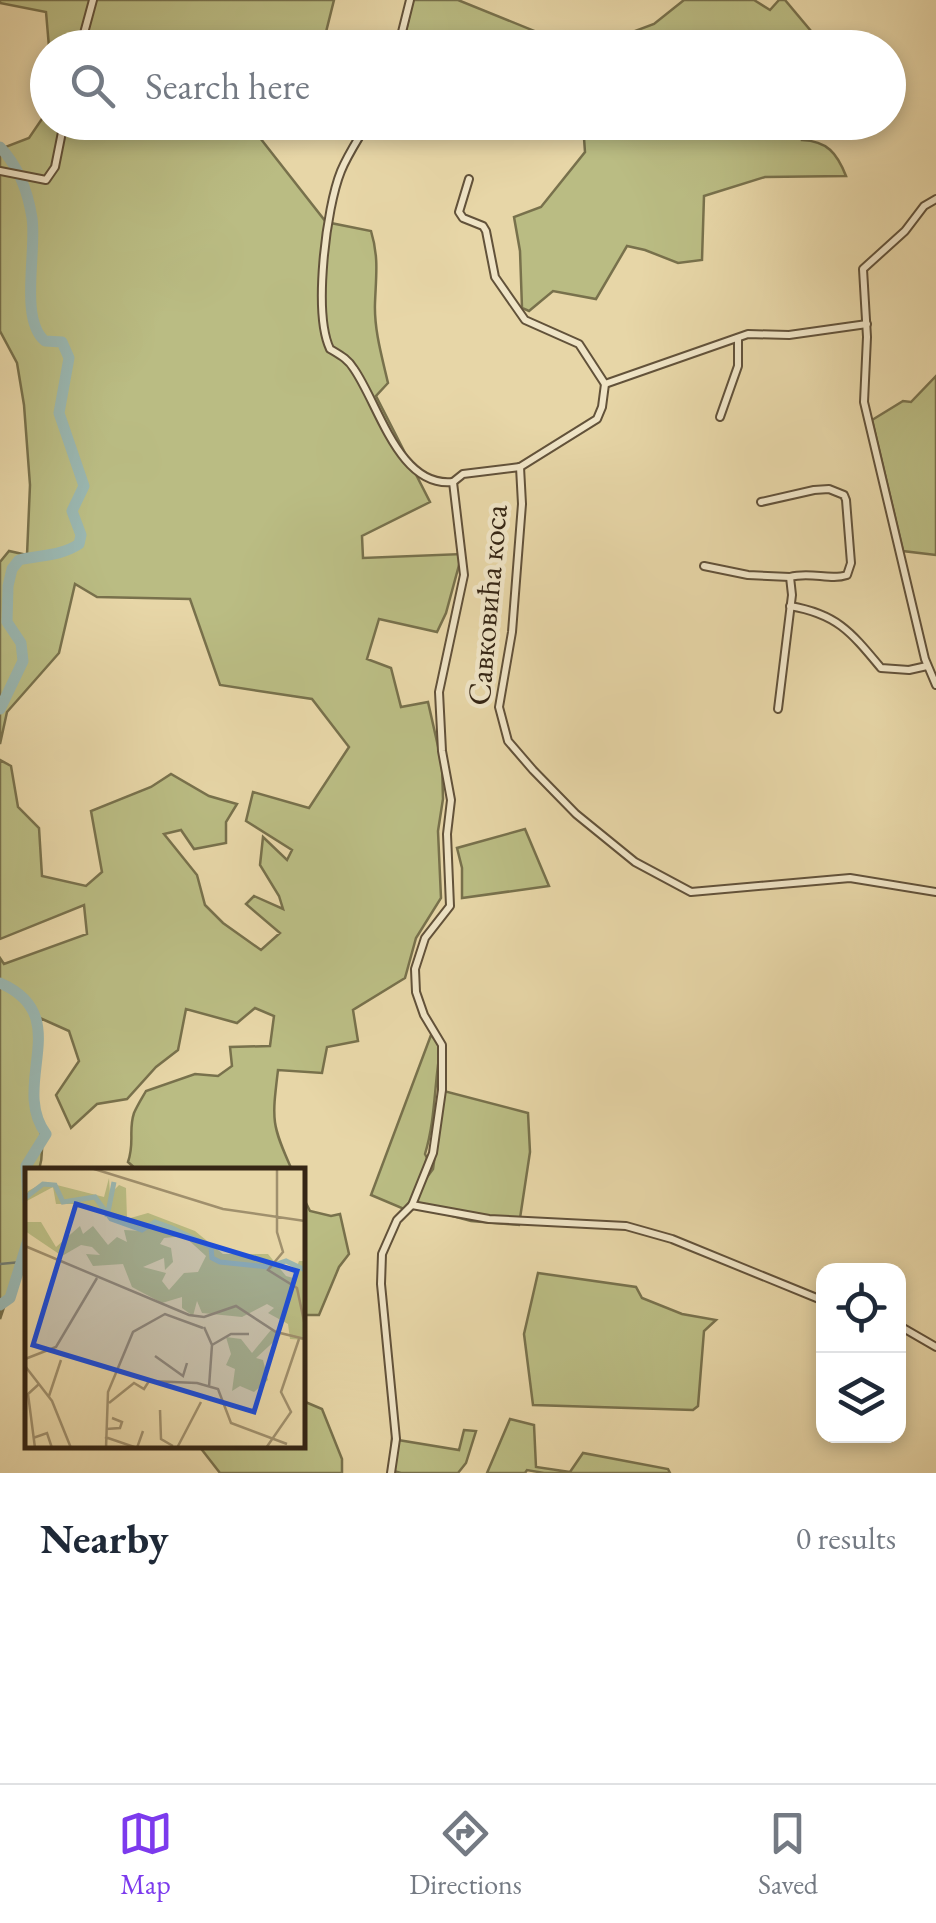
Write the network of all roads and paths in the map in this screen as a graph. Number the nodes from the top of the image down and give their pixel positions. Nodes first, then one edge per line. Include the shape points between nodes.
1 (93, 0) edge
2 (410, 0) edge
3 (85, 30) edge
4 (402, 30) edge
5 (61, 140) edge
6 (358, 140) edge
7 (0, 171) edge
8 (469, 178) dead end
9 (936, 199) edge
10 (866, 324) junction
11 (738, 338) junction
12 (605, 384) junction
13 (720, 417) dead end
14 (520, 466) junction
15 (453, 482) junction
16 (760, 502) dead end
17 (704, 566) dead end
18 (790, 578) junction
19 (790, 606) junction
20 (927, 666) junction
21 (936, 685) edge
22 (778, 709) dead end
23 (936, 892) edge
24 (412, 1205) junction
25 (816, 1298) edge
26 (906, 1330) edge
27 (936, 1346) edge
28 (390, 1473) edge

1 - 3 street
2 - 4 street
5 - 7 street via 46,180
6 - 15 street via 341,171 326,227 321,308 327,343 354,369 418,475
8 - 12 street via 459,212 486,231 495,277 512,304 533,326 579,344
9 - 10 street via 865,265
10 - 11 street
10 - 20 street via 864,402
11 - 12 street
11 - 13 street via 738,366
12 - 14 street via 597,419
14 - 15 street via 463,474
14 - 23 street, Савковића коса via 512,632 499,707 508,741 533,770 635,862 691,892 850,878
15 - 24 street via 464,575 438,692 450,800 450,906 426,938 415,969 424,1015 442,1045 442,1090 432,1154
16 - 18 street via 829,489 844,494 847,575
17 - 18 street
18 - 19 street
19 - 20 street via 820,611 882,668
19 - 22 street
20 - 21 street
24 - 25 street via 489,1219 626,1226
24 - 28 street via 382,1254 396,1439
26 - 27 street

